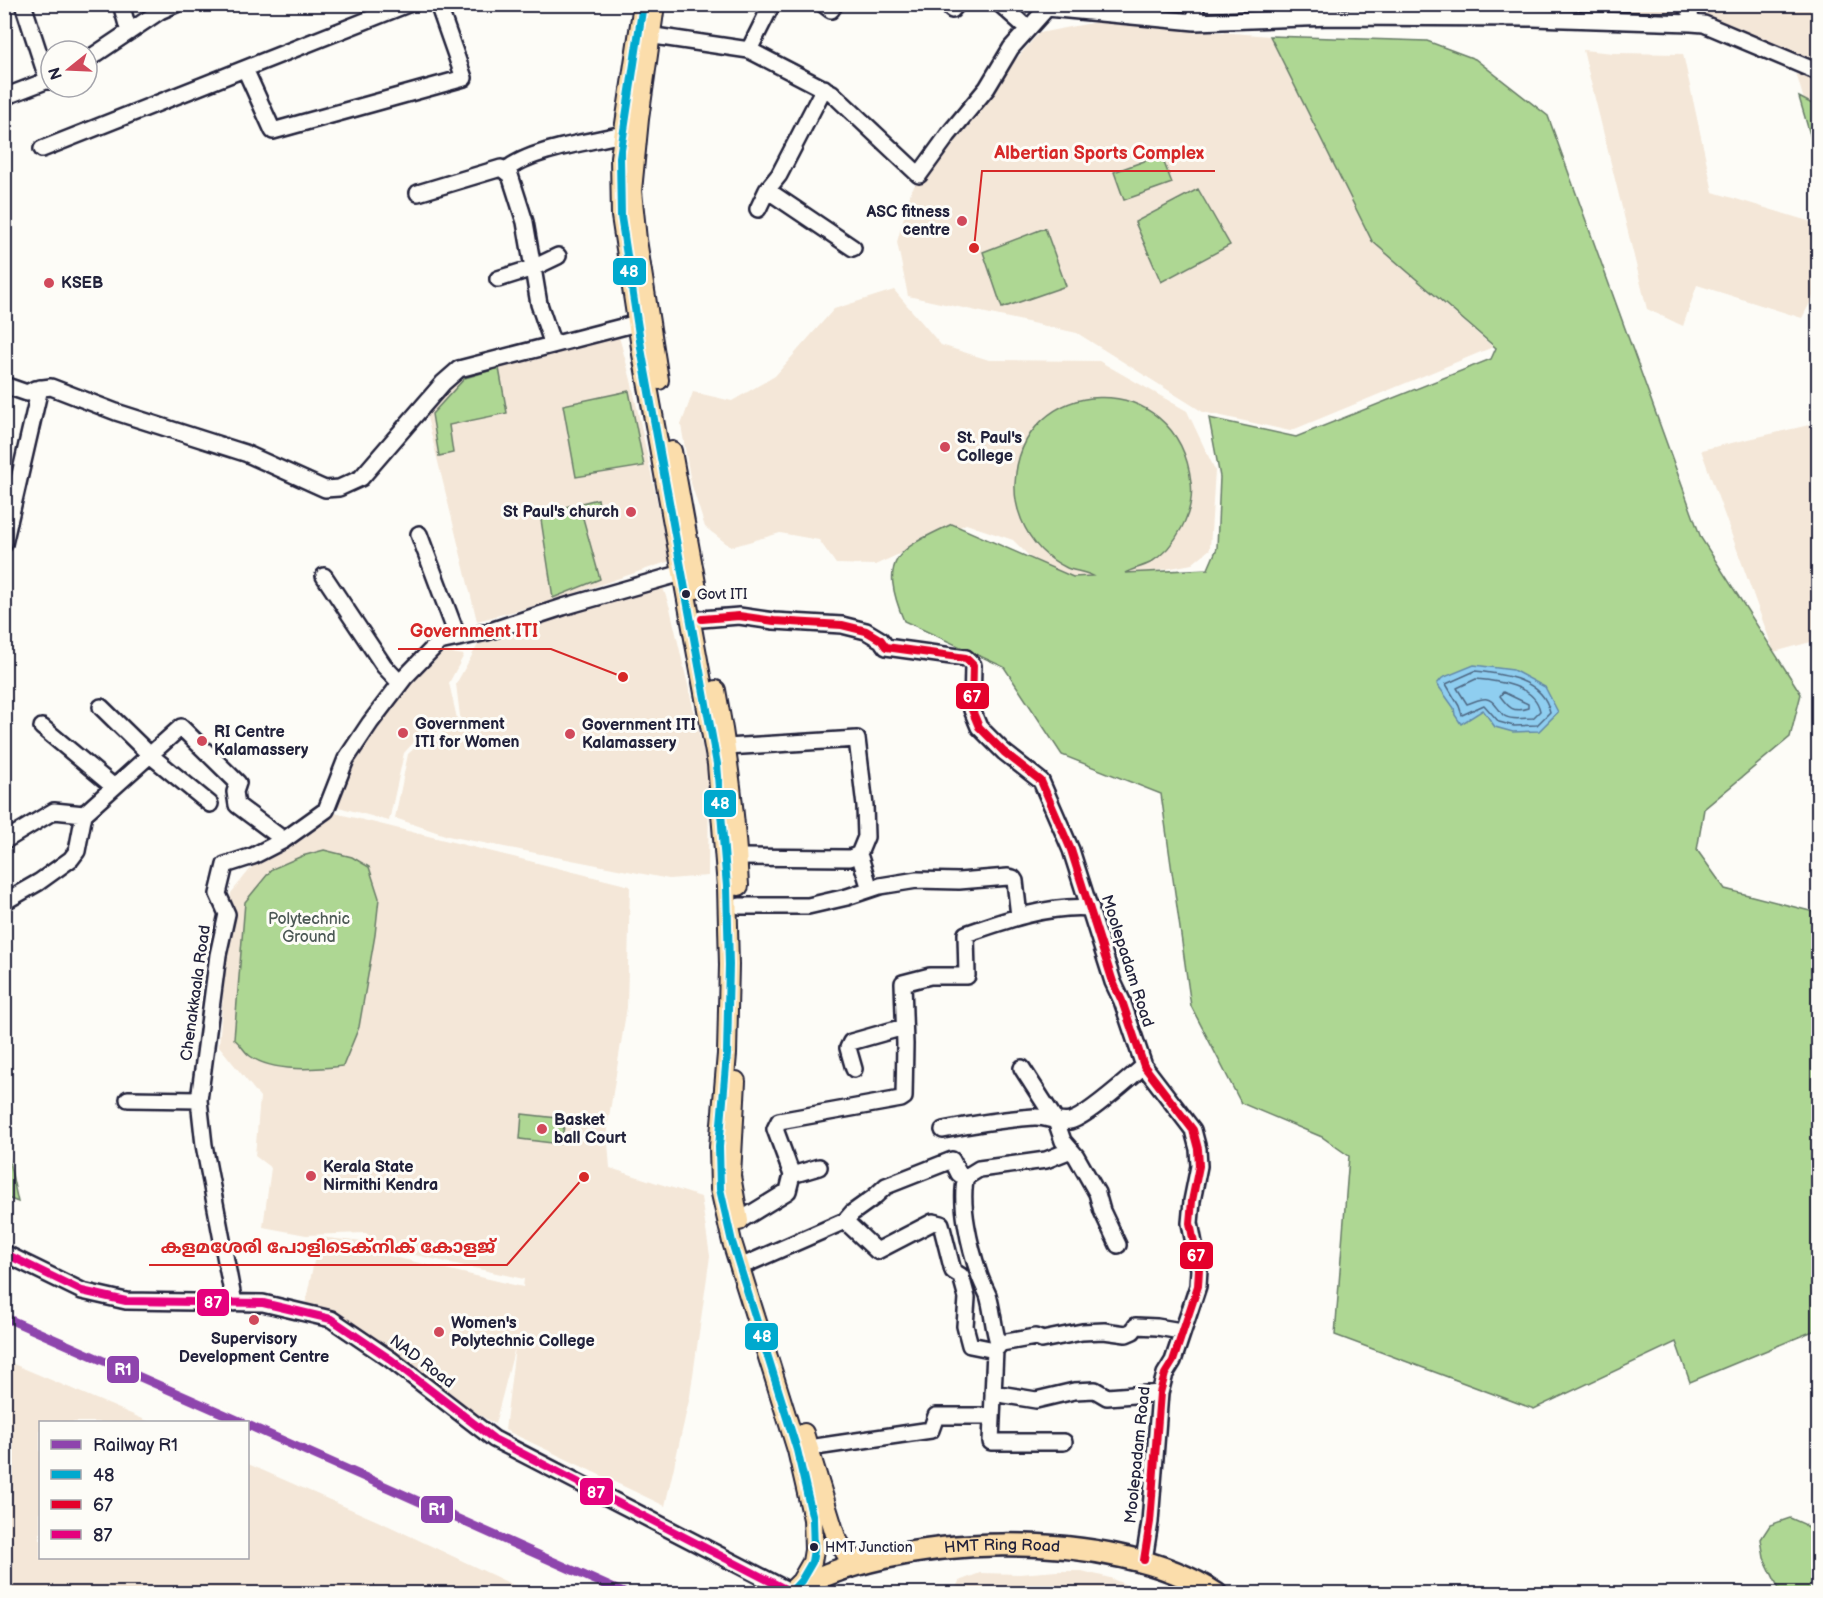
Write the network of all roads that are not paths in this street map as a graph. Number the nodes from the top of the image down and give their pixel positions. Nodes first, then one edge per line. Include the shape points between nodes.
1 (23, 4) edge
2 (121, 4) edge
3 (176, 4) edge
4 (408, 4) edge
5 (438, 4) edge
6 (643, 4) edge
7 (655, 4) edge
8 (772, 4) edge
9 (823, 4) edge
10 (835, 4) edge
11 (947, 4) edge
12 (957, 4) edge
13 (1000, 4) edge
14 (1196, 4) edge
15 (1684, 4) edge
16 (1067, 7) edge
17 (1440, 11) edge
18 (1534, 11) edge
19 (1196, 22) junction
20 (1691, 23) junction
21 (1028, 29) junction
22 (129, 33) junction
23 (644, 35) junction
24 (39, 49) edge
25 (750, 50) junction
26 (99, 52) edge
27 (245, 69) junction
28 (1818, 72) edge
29 (39, 84) edge
30 (824, 88) junction
31 (4, 97) edge
32 (623, 134) junction
33 (42, 149) dead end
34 (506, 170) junction
35 (767, 190) junction
36 (418, 193) dead end
37 (758, 209) dead end
38 (853, 248) dead end
39 (558, 256) dead end
40 (533, 268) junction
41 (498, 279) dead end
42 (643, 321) junction
43 (553, 345) junction
44 (4, 385) edge
45 (40, 388) junction
46 (419, 534) dead end
47 (682, 538) junction
48 (4, 544) edge
49 (682, 573) junction
50 (324, 576) dead end
51 (702, 619) junction
52 (458, 638) junction
53 (400, 683) junction
54 (708, 684) junction
55 (101, 707) dead end
56 (42, 726) dead end
57 (727, 747) junction
58 (150, 755) junction
59 (114, 787) junction
60 (210, 804) dead end
61 (84, 814) junction
62 (284, 840) junction
63 (4, 841) edge
64 (859, 854) junction
65 (738, 857) junction
66 (870, 889) junction
67 (4, 902) edge
68 (740, 906) junction
69 (1090, 908) junction
70 (1019, 916) junction
71 (904, 1027) junction
72 (1144, 1066) junction
73 (1022, 1068) dead end
74 (854, 1070) dead end
75 (128, 1099) dead end
76 (199, 1100) junction
77 (1056, 1121) junction
78 (943, 1130) dead end
79 (1071, 1150) junction
80 (819, 1167) dead end
81 (792, 1175) junction
82 (966, 1177) junction
83 (739, 1221) junction
84 (845, 1221) junction
85 (1118, 1245) dead end
86 (4, 1253) edge
87 (749, 1263) junction
88 (234, 1303) junction
89 (1181, 1331) junction
90 (997, 1348) junction
91 (993, 1393) junction
92 (1160, 1393) junction
93 (992, 1416) junction
94 (1064, 1442) dead end
95 (809, 1448) junction
96 (873, 1559) junction
97 (1144, 1560) junction
98 (789, 1593) edge
99 (1216, 1593) edge

1 - 24 street
2 - 22 street
3 - 22 street
4 - 27 street
5 - 27 street via 464,78 273,131
6 - 23 main road
7 - 23 main road
8 - 25 street
9 - 10 street via 831,10
11 - 12 street via 952,10
13 - 21 street
14 - 19 street
15 - 20 street
16 - 19 street
16 - 21 street via 1047,8
17 - 18 street
17 - 19 street
18 - 20 street
20 - 28 street via 1704,24
21 - 30 street via 919,174
22 - 26 street
23 - 25 street
23 - 32 main road
23 - 42 main road via 633,191
25 - 30 street
27 - 33 street
29 - 31 street
30 - 35 street
32 - 34 street via 539,154
32 - 42 main road via 621,216
34 - 36 street via 501,168
34 - 40 street via 525,222
35 - 37 street
35 - 38 street
39 - 40 street
40 - 41 street
40 - 43 street via 539,304
42 - 43 street
42 - 47 main road
43 - 45 street via 459,369 361,478 339,488 325,489 245,453 51,387
44 - 45 street via 27,393
45 - 48 street
46 - 52 street
47 - 49 main road
47 - 51 main road
49 - 52 street, Chenakkaala Road
49 - 54 main road
50 - 53 street via 384,666
51 - 54 main road
51 - 69 street, Moolepadam Road via 739,616 842,625 866,631 886,647 966,658 973,665 972,710 979,727 1041,781 1071,850
52 - 53 street, Chenakkaala Road via 439,642
53 - 62 street, Chenakkaala Road via 346,759 326,810
54 - 57 main road
54 - 98 main road via 727,887 728,1023 718,1146 720,1189 734,1251 797,1450 813,1519 812,1562
55 - 58 street
56 - 59 street
57 - 64 street via 857,739 866,837
57 - 65 main road
58 - 59 street
58 - 60 street
58 - 62 street via 181,727 238,783 237,805
59 - 61 street
61 - 63 street via 54,811
61 - 67 street via 77,851 71,859
62 - 76 street, Chenakkaala Road via 225,866 218,894 226,914
64 - 65 street via 850,858
64 - 66 street
65 - 68 main road
66 - 68 street via 808,906
66 - 70 street via 917,880 1008,876 1015,881
68 - 83 main road via 740,1029 731,1157
69 - 70 street
69 - 72 street, Moolepadam Road
70 - 71 street via 966,934 967,976 929,976 903,983
71 - 74 street via 851,1042 848,1048
71 - 81 street via 904,1097 778,1121 775,1129
72 - 77 street via 1075,1119
72 - 89 street, Moolepadam Road via 1193,1130 1198,1149 1190,1223 1199,1269 1198,1286
73 - 77 street
75 - 76 street
76 - 88 street, Chenakkaala Road
77 - 78 street via 1017,1118
77 - 79 street
79 - 82 street via 1046,1160 979,1169
79 - 85 street via 1097,1193
80 - 81 street
81 - 83 street via 788,1191
82 - 84 street via 952,1160 886,1186
82 - 90 street via 963,1189 970,1238 988,1296
83 - 87 main road
84 - 87 street
84 - 90 street via 877,1251 933,1222 940,1224 953,1271 961,1275 967,1298 965,1326 970,1345
86 - 88 street, NAD Road via 82,1291 126,1301
87 - 95 main road
88 - 98 street, NAD Road via 263,1303 331,1319 495,1439
89 - 90 street via 1136,1326 1126,1334 1095,1331 1042,1340 1035,1337
89 - 92 street, Moolepadam Road
90 - 91 street
91 - 92 street via 1036,1400 1074,1390 1095,1390 1107,1397
91 - 93 street
92 - 97 street, Moolepadam Road
93 - 94 street via 991,1442
93 - 95 street via 936,1416 931,1430
95 - 96 main road via 836,1537 852,1559
96 - 97 highway, HMT Ring Road via 934,1549 1017,1544
96 - 98 highway, HMT Ring Road via 837,1569
97 - 99 highway, HMT Ring Road

